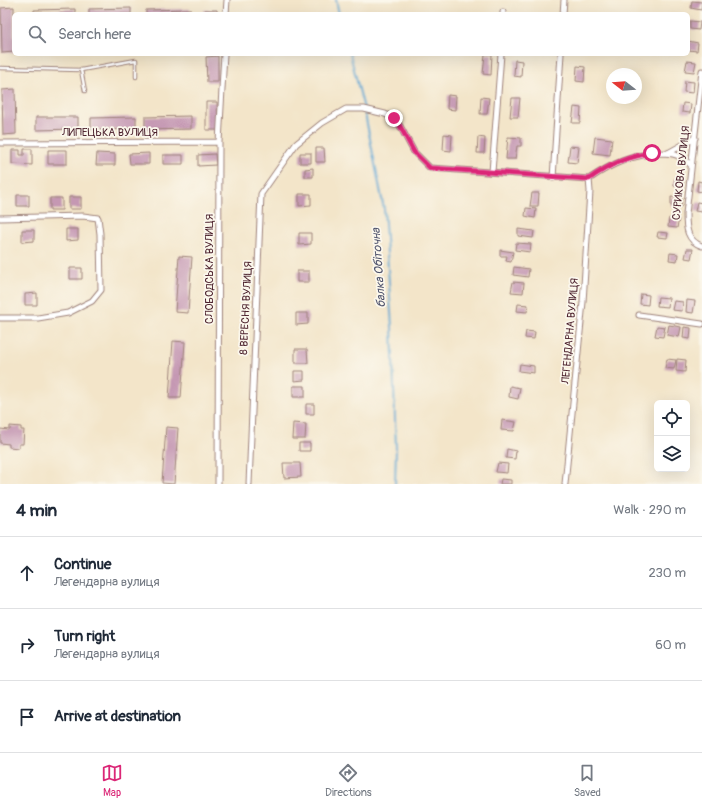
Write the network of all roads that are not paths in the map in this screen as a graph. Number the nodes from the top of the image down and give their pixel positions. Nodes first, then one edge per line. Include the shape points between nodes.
1 (227, 0) edge
2 (564, 0) edge
3 (226, 12) edge
4 (563, 12) edge
5 (224, 56) edge
6 (501, 56) edge
7 (561, 56) edge
8 (0, 68) edge
9 (82, 70) junction
10 (702, 71) edge
11 (136, 77) dead end
12 (85, 91) dead end
13 (695, 138) junction
14 (219, 142) junction
15 (0, 143) edge
16 (668, 153) junction
17 (691, 166) junction
18 (492, 172) junction
19 (554, 178) junction
20 (589, 179) junction
21 (0, 218) edge
22 (702, 246) edge
23 (640, 315) dead end
24 (0, 318) edge
25 (702, 324) edge
26 (218, 484) edge
27 (249, 484) edge
28 (565, 484) edge

1 - 3 street
2 - 4 street
5 - 14 street, СЛОБОДСЬКА ВУЛИЦЯ
6 - 18 street
7 - 19 street
8 - 9 lane
9 - 11 lane via 136,60
9 - 12 lane
10 - 13 street, СУРИКОВА ВУЛИЦЯ
13 - 16 street
13 - 17 street, СУРИКОВА ВУЛИЦЯ
14 - 15 street, ЛИПЕЦЬКА ВУЛИЦЯ
14 - 26 street, СЛОБОДСЬКА ВУЛИЦЯ
16 - 17 street via 677,155
16 - 20 street via 638,155 604,169
17 - 22 street, СУРИКОВА ВУЛИЦЯ via 686,227 689,237
18 - 19 street
18 - 27 street, 8 ВЕРЕСНЯ ВУЛИЦЯ via 430,168 414,152 394,118 364,109 346,109 322,123 296,144 261,194
19 - 20 street
20 - 28 street, ЛЕГЕНДАРНА ВУЛИЦЯ via 584,302
21 - 24 street via 98,218 101,290 92,301 68,313 38,318
23 - 25 street

